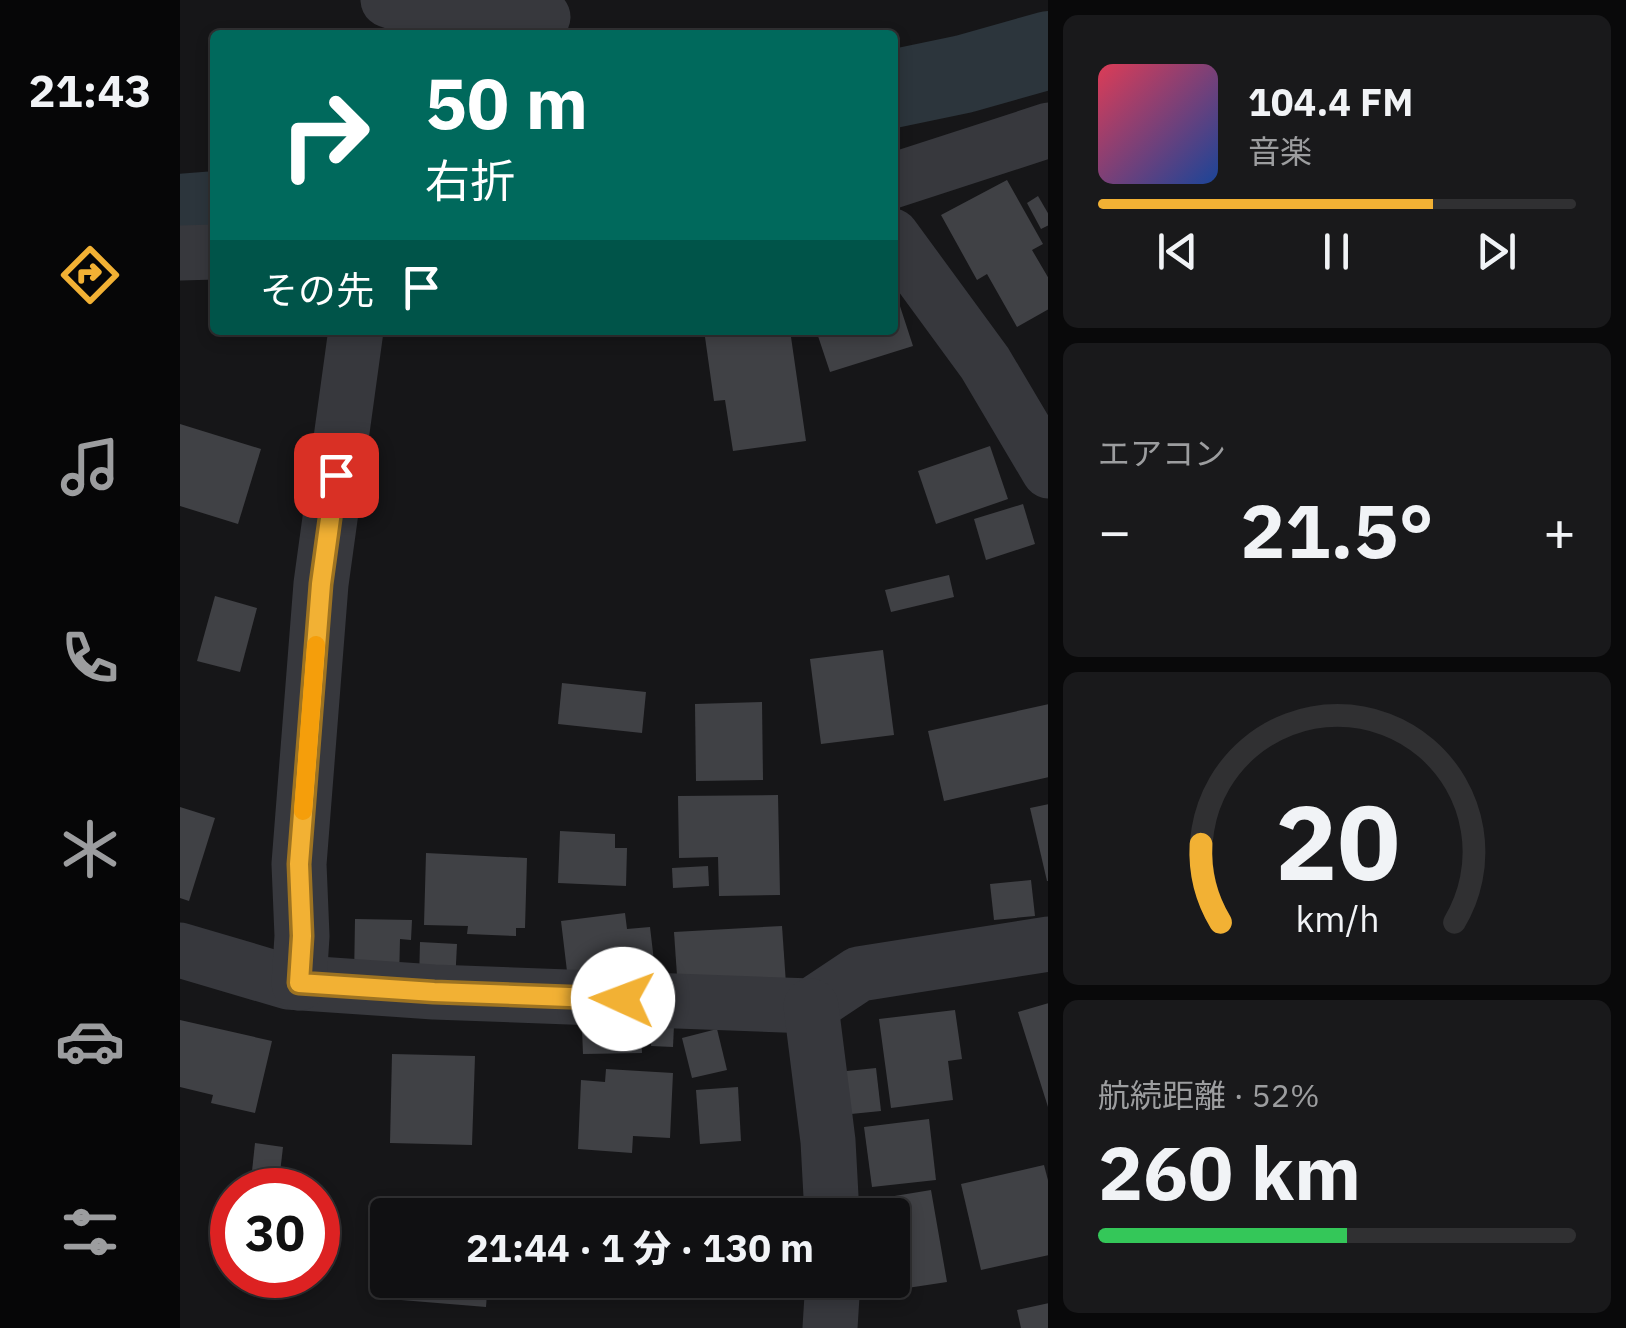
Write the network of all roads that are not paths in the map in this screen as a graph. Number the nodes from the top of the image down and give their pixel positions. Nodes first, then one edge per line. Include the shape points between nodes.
1 (388, 0) edge
2 (476, 7) edge
3 (543, 17) dead end
4 (1048, 130) edge
5 (898, 179) edge
6 (898, 244) edge
7 (210, 252) edge
8 (180, 253) edge
9 (355, 335) edge
10 (1048, 471) edge
11 (1048, 944) edge
12 (180, 950) edge
13 (299, 983) junction
14 (811, 1006) junction
15 (831, 1198) edge
16 (832, 1298) edge
17 (830, 1328) edge

1 - 2 street via 437,17
2 - 3 street
4 - 5 street
6 - 10 street via 986,364
7 - 8 street
9 - 13 street via 321,584 299,864
11 - 14 street via 859,974
12 - 13 street
13 - 14 street
14 - 15 street
16 - 17 street

